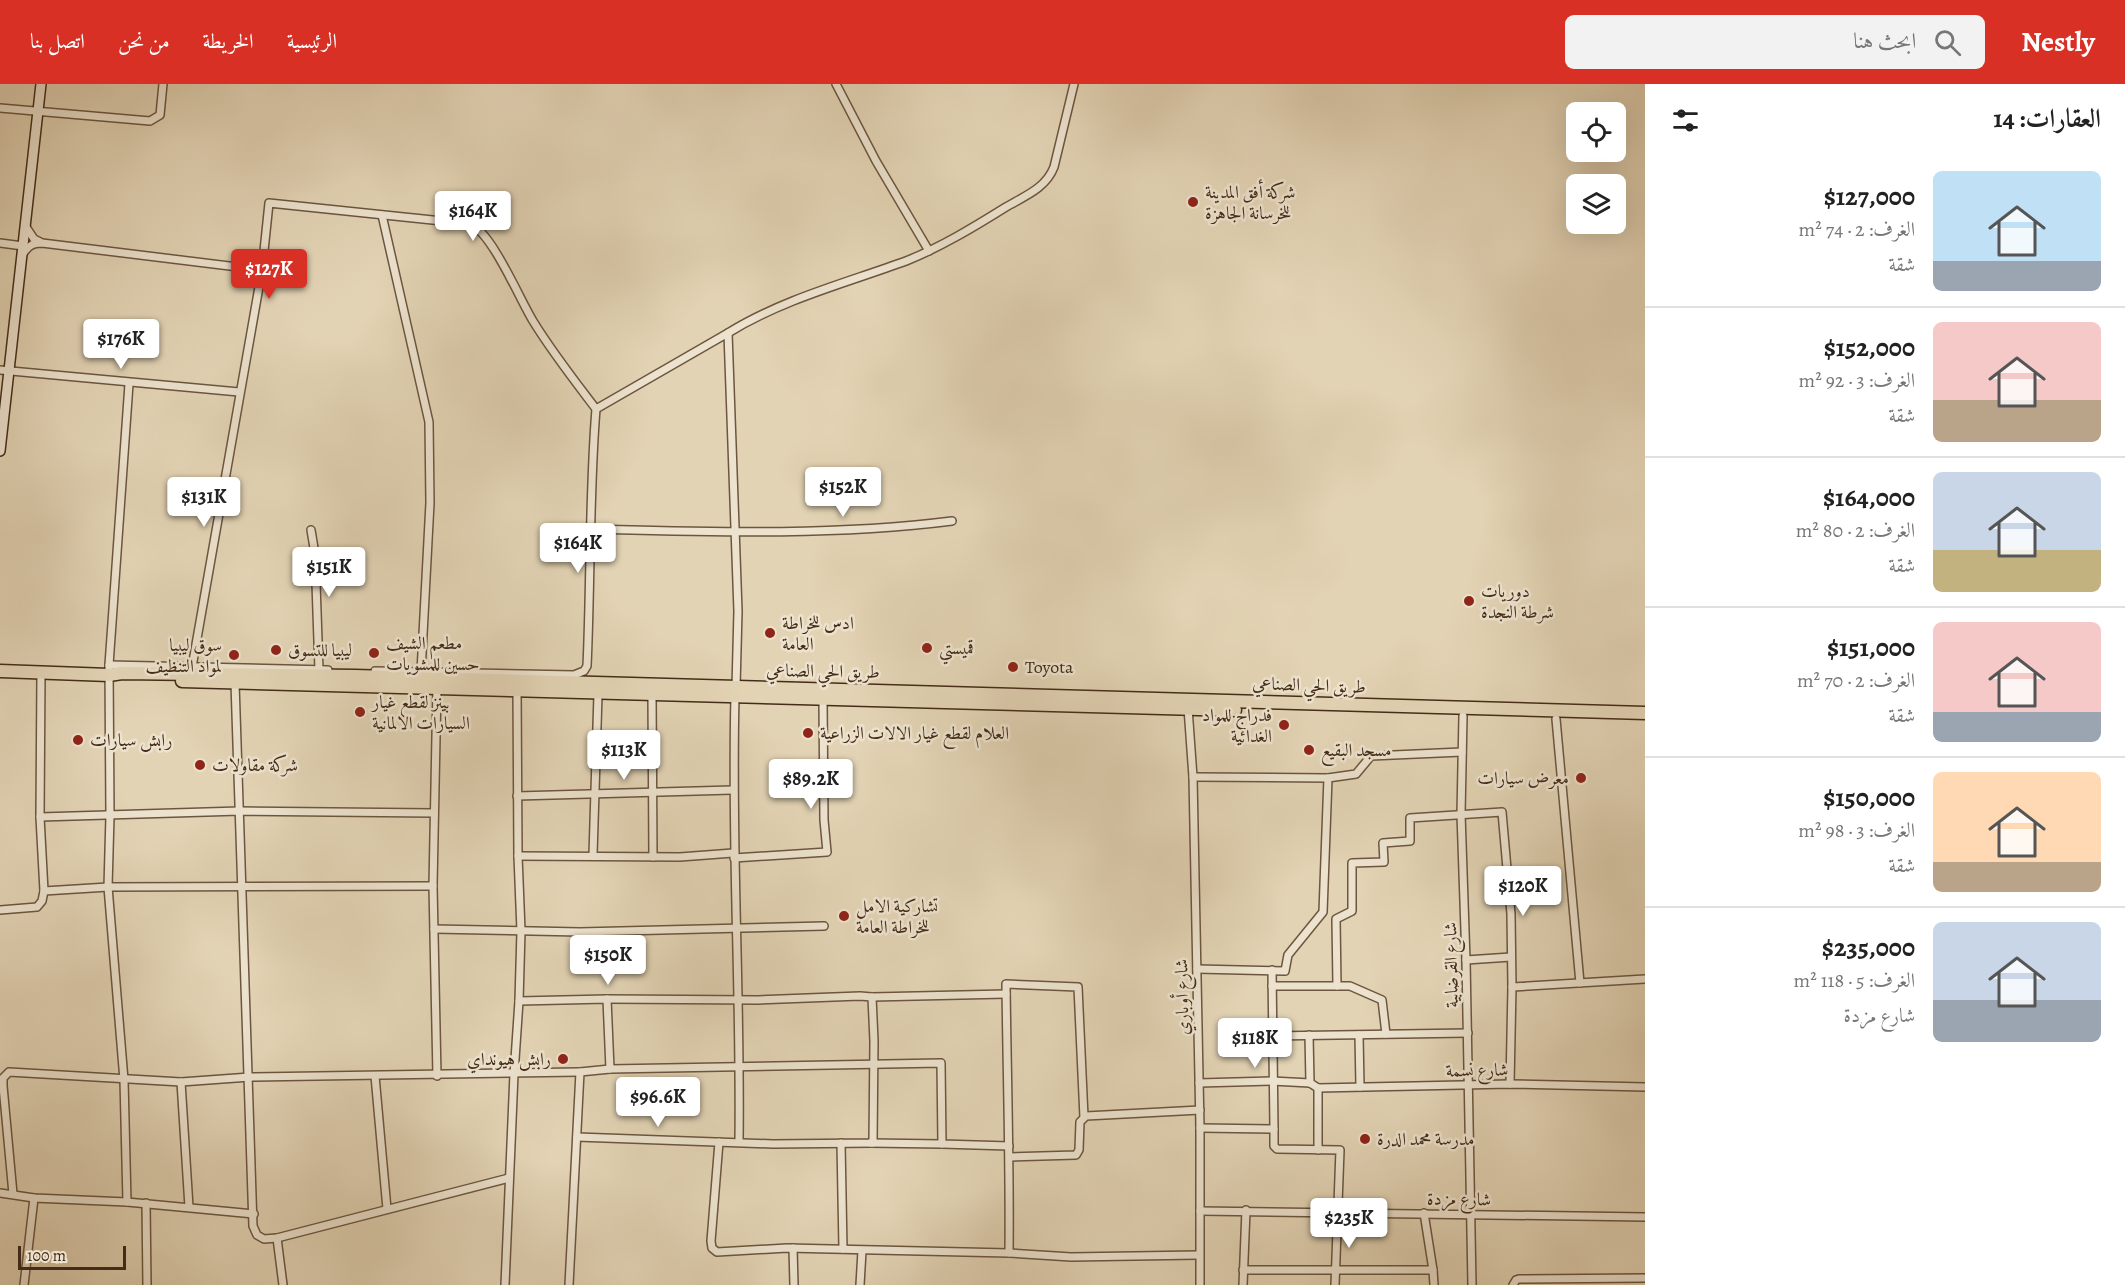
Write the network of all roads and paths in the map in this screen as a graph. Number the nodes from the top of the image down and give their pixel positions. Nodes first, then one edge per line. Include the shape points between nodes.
1 (41, 84) edge
2 (163, 84) edge
3 (836, 84) edge
4 (1074, 84) edge
5 (0, 108) edge
6 (39, 112) junction
7 (382, 215) junction
8 (26, 227) junction
9 (0, 243) edge
10 (42, 243) junction
11 (23, 246) junction
12 (929, 250) junction
13 (22, 256) junction
14 (262, 270) junction
15 (728, 333) junction
16 (4, 371) edge
17 (129, 384) junction
18 (239, 392) junction
19 (596, 409) junction
20 (0, 451) edge
21 (952, 521) dead end
22 (591, 529) junction
23 (311, 530) dead end
24 (735, 532) junction
25 (587, 666) junction
26 (192, 667) junction
27 (319, 669) junction
28 (109, 670) junction
29 (0, 671) edge
30 (421, 672) junction
31 (40, 673) junction
32 (235, 682) junction
33 (586, 682) junction
34 (437, 687) junction
35 (517, 689) junction
36 (735, 692) junction
37 (598, 693) junction
38 (652, 695) junction
39 (823, 699) junction
40 (1188, 708) junction
41 (1645, 713) edge
42 (1463, 716) junction
43 (1556, 719) junction
44 (1645, 721) edge
45 (1462, 752) junction
46 (1193, 777) junction
47 (1328, 778) junction
48 (732, 790) junction
49 (652, 792) junction
50 (595, 794) junction
51 (517, 796) junction
52 (240, 811) junction
53 (434, 813) junction
54 (1461, 814) junction
55 (110, 816) junction
56 (40, 817) junction
57 (593, 855) junction
58 (734, 855) junction
59 (518, 856) junction
60 (653, 857) junction
61 (243, 886) junction
62 (433, 886) junction
63 (108, 887) junction
64 (44, 891) junction
65 (0, 910) edge
66 (1323, 912) junction
67 (1336, 919) junction
68 (824, 926) dead end
69 (737, 928) junction
70 (434, 929) junction
71 (521, 931) junction
72 (1511, 957) junction
73 (1466, 960) junction
74 (1197, 969) junction
75 (1272, 970) junction
76 (1645, 979) edge
77 (1580, 983) junction
78 (1272, 986) junction
79 (1337, 986) junction
80 (1512, 987) junction
81 (1006, 994) junction
82 (872, 997) junction
83 (607, 999) junction
84 (737, 1000) junction
85 (519, 1001) junction
86 (1468, 1033) junction
87 (1386, 1034) junction
88 (1309, 1035) junction
89 (1359, 1035) junction
90 (1272, 1036) junction
91 (874, 1066) junction
92 (740, 1068) junction
93 (610, 1069) junction
94 (580, 1072) junction
95 (514, 1074) junction
96 (375, 1076) junction
97 (437, 1076) junction
98 (250, 1077) junction
99 (123, 1080) junction
100 (1272, 1081) junction
101 (181, 1082) junction
102 (1199, 1083) junction
103 (1310, 1083) junction
104 (1467, 1084) junction
105 (1510, 1084) junction
106 (1360, 1087) junction
107 (1645, 1087) edge
108 (1318, 1088) junction
109 (1200, 1110) junction
110 (1084, 1117) junction
111 (1200, 1128) junction
112 (1274, 1129) junction
113 (577, 1137) junction
114 (719, 1142) junction
115 (739, 1142) junction
116 (841, 1143) junction
117 (869, 1143) junction
118 (942, 1144) junction
119 (1009, 1146) junction
120 (1318, 1150) junction
121 (1010, 1157) junction
122 (510, 1178) junction
123 (0, 1193) edge
124 (13, 1194) junction
125 (34, 1198) junction
126 (127, 1202) junction
127 (146, 1203) junction
128 (189, 1207) junction
129 (387, 1209) junction
130 (1246, 1210) junction
131 (1200, 1211) junction
132 (1338, 1212) junction
133 (1424, 1213) junction
134 (254, 1214) junction
135 (1471, 1214) junction
136 (1645, 1218) edge
137 (277, 1238) junction
138 (793, 1248) junction
139 (843, 1249) junction
140 (862, 1251) junction
141 (1009, 1253) junction
142 (1198, 1255) junction
143 (1243, 1270) junction
144 (1433, 1270) junction
145 (1336, 1271) junction
146 (1645, 1278) edge
147 (24, 1285) edge
148 (147, 1285) edge
149 (284, 1285) edge
150 (505, 1285) edge
151 (569, 1285) edge
152 (794, 1285) edge
153 (860, 1285) edge
154 (1200, 1285) edge
155 (1243, 1285) edge
156 (1335, 1285) edge
157 (1434, 1285) edge
158 (1472, 1285) edge
159 (1513, 1285) edge

1 - 6 street
2 - 6 street via 160,115 150,121
3 - 12 street
4 - 12 street via 1054,167 1045,183
5 - 6 street
6 - 8 street
7 - 14 street via 269,203
7 - 19 street via 477,227 539,330
7 - 30 street via 429,422 430,504
8 - 10 street
8 - 11 street
9 - 11 street
10 - 13 street via 29,246
10 - 14 street
11 - 13 street
12 - 15 street via 801,297
13 - 16 street
14 - 18 street
15 - 19 street
15 - 24 street
16 - 17 street
16 - 20 street
17 - 18 street
17 - 28 street
18 - 26 street
19 - 22 street
21 - 24 street via 905,527
22 - 24 street
22 - 25 street
23 - 27 street
24 - 36 street
25 - 30 street via 578,675
25 - 33 street
26 - 27 street
26 - 28 street
27 - 30 street
28 - 31 highway, طريق الحي الصناعي
28 - 32 highway via 122,678
28 - 33 highway, طريق الحي الصناعي
28 - 55 street
29 - 31 highway, طريق الحي الصناعي
31 - 56 street
32 - 34 highway
32 - 52 street
33 - 36 highway, طريق الحي الصناعي
34 - 35 highway
34 - 53 street
35 - 37 highway
35 - 51 street
36 - 38 highway
36 - 39 highway
36 - 41 highway, طريق الحي الصناعي
36 - 48 street
37 - 38 highway
37 - 50 street
38 - 49 street
39 - 40 highway
39 - 58 street via 827,852
40 - 42 highway
40 - 46 street, شارع أوباري
42 - 43 highway
42 - 45 street, شارع القرضابية
43 - 44 highway
43 - 77 street
45 - 47 street via 1371,756 1356,774
45 - 54 street, شارع القرضابية
46 - 47 street
46 - 74 street, شارع أوباري
47 - 66 street
48 - 49 street
48 - 58 street
49 - 50 street
49 - 60 street
50 - 51 street
50 - 57 street
51 - 59 street
52 - 53 street
52 - 55 street
52 - 61 street
53 - 62 street
54 - 67 street via 1410,818 1410,841 1383,843 1384,862 1352,863 1352,911
54 - 72 street via 1502,812
54 - 73 street, شارع القرضابية
55 - 56 street
55 - 63 street
56 - 64 street
57 - 59 street
57 - 60 street
58 - 60 street
58 - 69 street
59 - 71 street
61 - 62 street
61 - 63 street
61 - 98 street
62 - 70 street
63 - 64 street
63 - 99 street
64 - 65 street via 37,907
66 - 67 street
66 - 75 street via 1288,955 1284,971
67 - 79 street
68 - 69 street
69 - 71 street
69 - 84 street
70 - 71 street
70 - 97 street
71 - 85 street
72 - 73 street
72 - 80 street
73 - 86 street, شارع القرضابية
74 - 75 street
74 - 102 street, شارع أوباري
75 - 78 street
76 - 77 street
77 - 80 street
78 - 79 street
78 - 90 street
79 - 87 street via 1350,986 1382,1000
80 - 105 street
81 - 82 street
81 - 110 street via 1006,984 1078,987
81 - 119 street
82 - 84 street
82 - 91 street
83 - 84 street
83 - 85 street
83 - 93 street
84 - 92 street
85 - 95 street
86 - 87 street
86 - 104 street, شارع القرضابية
87 - 89 street
88 - 89 street
88 - 90 street
88 - 103 street
89 - 106 street
90 - 100 street
91 - 92 street
91 - 117 street via 873,1143
91 - 118 street via 941,1063
92 - 93 street
92 - 115 street
93 - 94 street
94 - 95 street
94 - 113 street
95 - 97 street
95 - 122 street
96 - 97 street
96 - 98 street
96 - 129 street
98 - 101 street
98 - 134 street
99 - 101 street
99 - 124 street via 9,1072 3,1078
99 - 126 street
100 - 102 street
100 - 103 street
100 - 112 street
101 - 128 street
102 - 109 street, شارع أوباري
103 - 108 street
104 - 105 street, شارع نسمة
104 - 106 street, شارع نسمة
104 - 135 street, شارع القرضابية
105 - 107 street, شارع نسمة
106 - 108 street, شارع نسمة
108 - 120 street
109 - 110 street
109 - 111 street, شارع أوباري
110 - 121 street via 1076,1155
111 - 112 street
111 - 131 street, شارع أوباري
112 - 120 street via 1277,1149
113 - 114 street
113 - 151 street
114 - 115 street
114 - 138 street via 712,1248 724,1253
115 - 116 street
116 - 117 street
116 - 139 street
117 - 118 street
118 - 119 street
119 - 121 street
120 - 132 street via 1340,1150
121 - 141 street
122 - 129 street
122 - 150 street
123 - 124 street
124 - 125 street
125 - 126 street
125 - 147 street
126 - 127 street
127 - 128 street
127 - 148 street
128 - 134 street
129 - 137 street
130 - 131 street, شارع مزدة
130 - 132 street, شارع مزدة
130 - 143 street
131 - 142 street, شارع أوباري
132 - 133 street, شارع مزدة
132 - 145 street
133 - 135 street, شارع مزدة
133 - 144 street
134 - 137 street via 257,1235
135 - 136 street, شارع مزدة
135 - 158 street, شارع القرضابية
137 - 149 street
138 - 139 street
138 - 152 street
139 - 140 street
140 - 141 street
140 - 153 street
141 - 142 street via 1071,1257
142 - 154 street, شارع أوباري
143 - 145 street
143 - 155 street
144 - 145 street
144 - 157 street
145 - 156 street
146 - 159 street via 1519,1279

